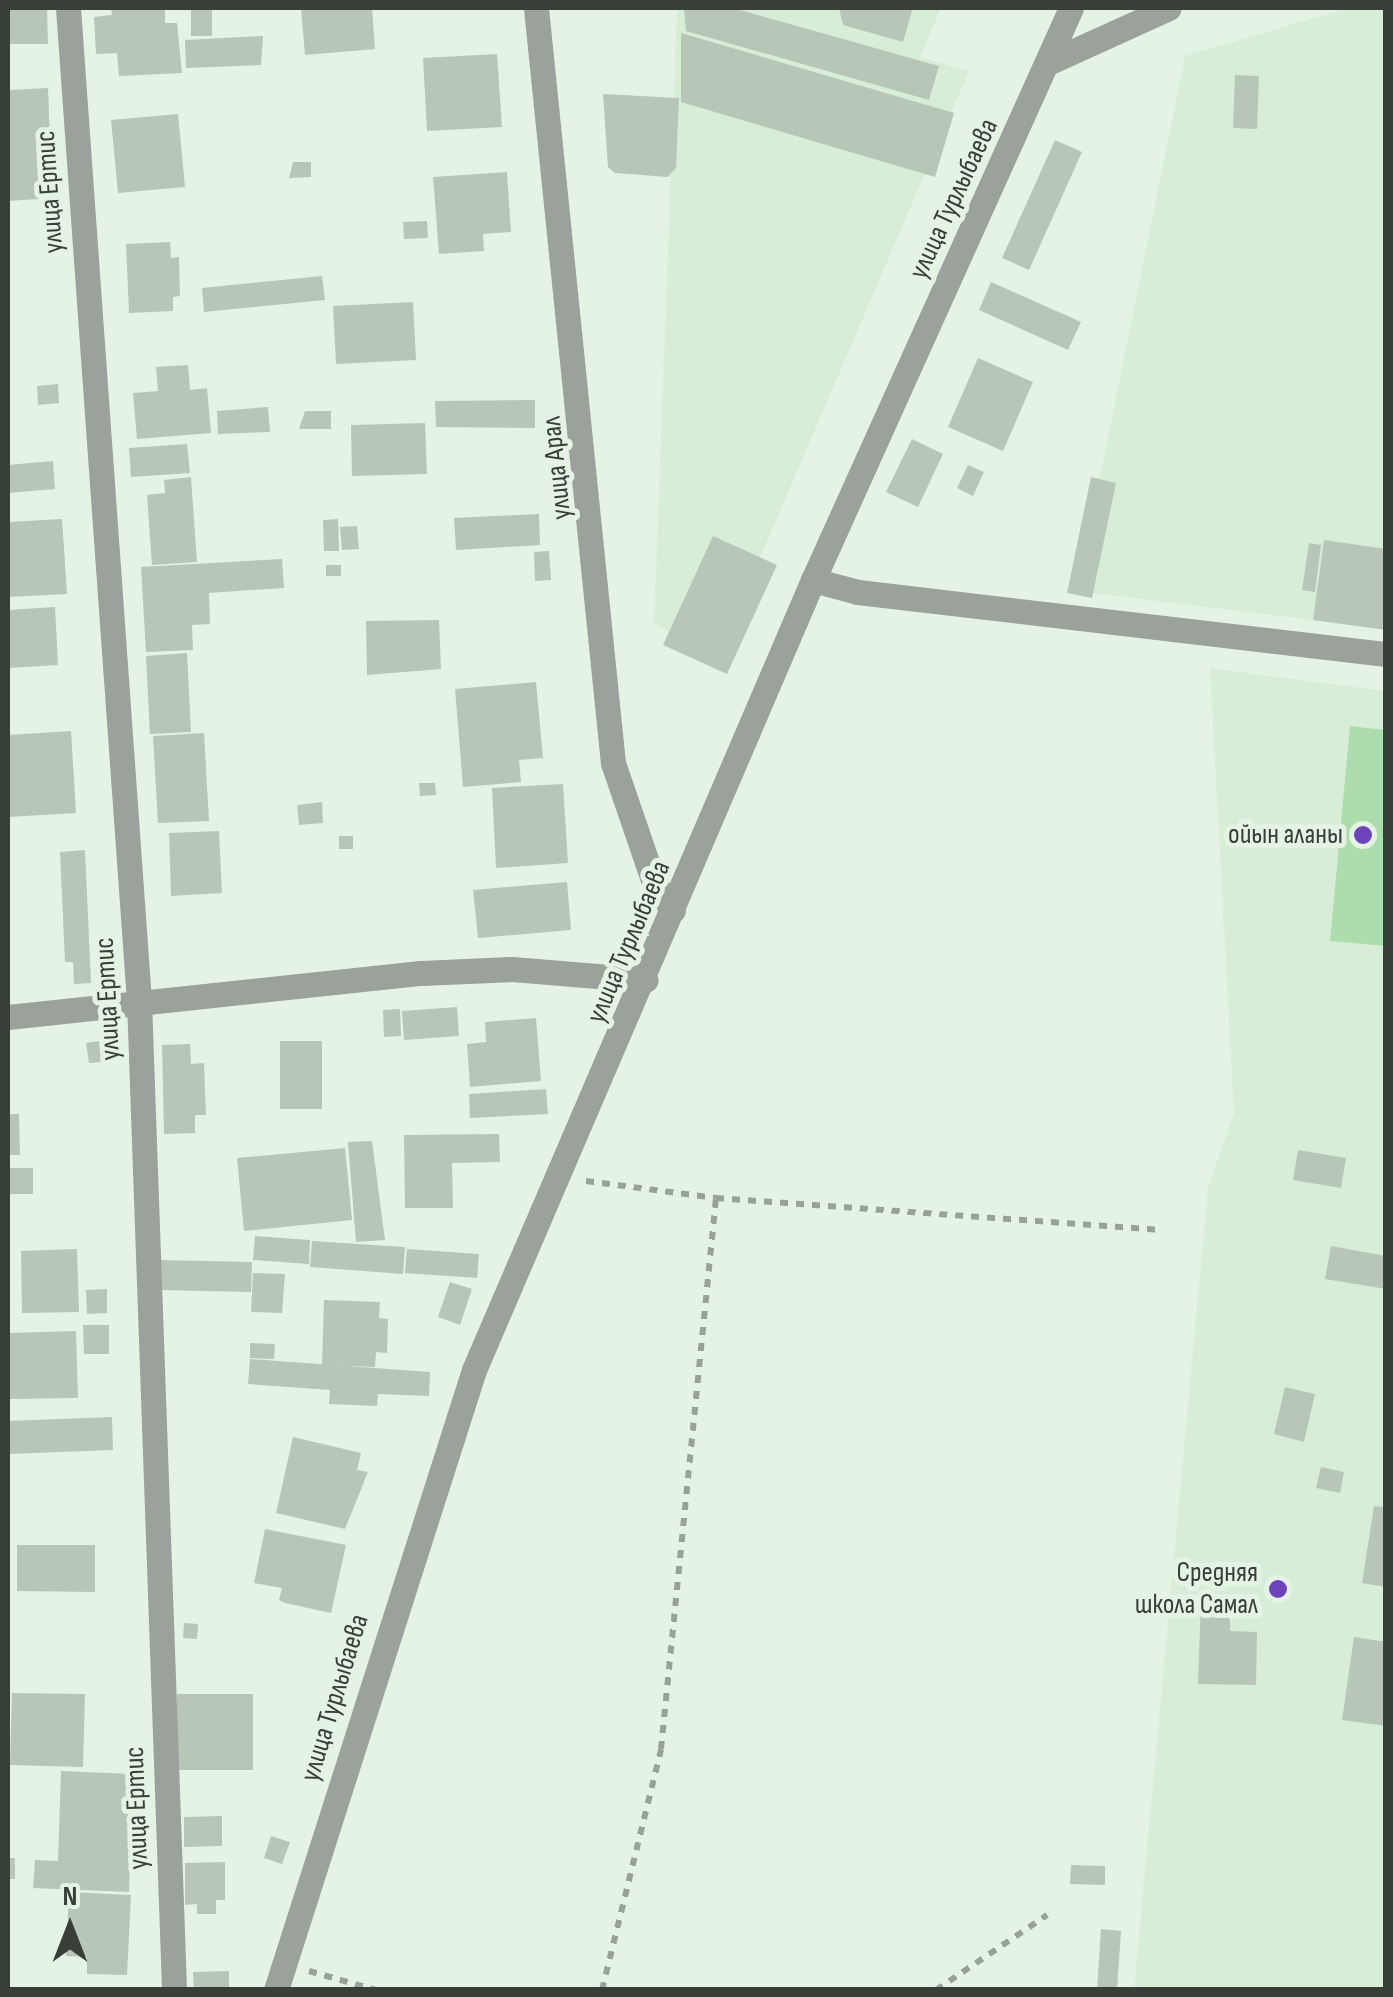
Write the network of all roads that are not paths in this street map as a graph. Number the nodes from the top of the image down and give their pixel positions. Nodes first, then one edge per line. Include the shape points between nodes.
1 (68, 8) edge
2 (536, 8) edge
3 (1072, 8) edge
4 (1169, 8) edge
5 (1052, 61) junction
6 (813, 580) junction
7 (1386, 654) edge
8 (674, 910) junction
9 (646, 980) junction
10 (139, 1001) junction
11 (8, 1017) edge
12 (174, 1990) edge
13 (276, 1990) edge

1 - 10 street, улица Ертис
2 - 8 street, улица Арал via 613,763 654,883
3 - 5 street, улица Турлыбаева
4 - 5 street
5 - 6 street, улица Турлыбаева
6 - 7 street via 858,592
6 - 8 street, улица Турлыбаева
8 - 9 street, улица Турлыбаева
9 - 10 street via 494,970
9 - 13 street, улица Турлыбаева via 474,1370
10 - 11 street
10 - 12 street, улица Ертис

